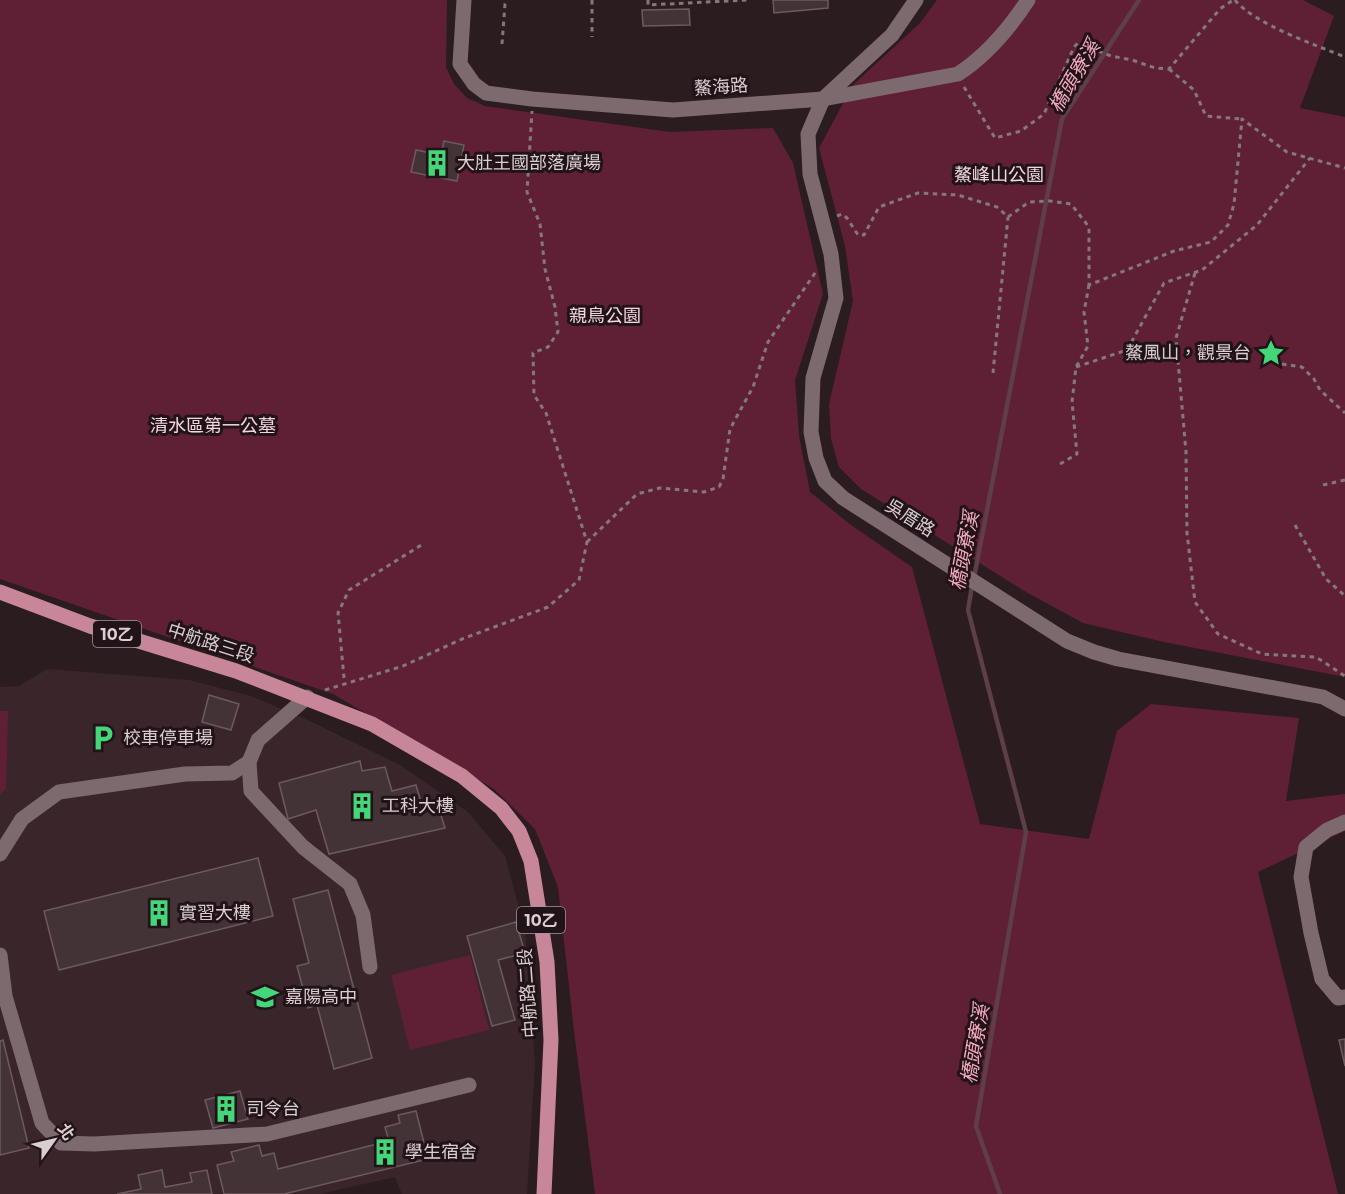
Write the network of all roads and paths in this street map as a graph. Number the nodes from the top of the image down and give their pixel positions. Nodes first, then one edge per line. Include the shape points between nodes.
1 (464, 0) edge
2 (508, 0) edge
3 (592, 0) edge
4 (648, 0) edge
5 (747, 0) edge
6 (916, 0) edge
7 (1028, 0) edge
8 (1234, 0) edge
9 (592, 37) dead end
10 (502, 44) dead end
11 (1345, 57) edge
12 (1169, 69) junction
13 (958, 74) junction
14 (532, 99) junction
15 (823, 99) junction
16 (1242, 119) junction
17 (1310, 158) junction
18 (1345, 168) edge
19 (1008, 217) junction
20 (833, 221) dead end
21 (831, 254) junction
22 (1195, 273) junction
23 (1089, 285) junction
24 (1282, 364) dead end
25 (1076, 367) junction
26 (993, 373) dead end
27 (1345, 413) edge
28 (1060, 464) dead end
29 (1345, 480) edge
30 (1323, 485) dead end
31 (1295, 525) dead end
32 (587, 542) junction
33 (423, 544) dead end
34 (0, 592) edge
35 (1345, 596) edge
36 (1345, 676) edge
37 (344, 678) dead end
38 (307, 698) junction
39 (1345, 709) edge
40 (249, 762) junction
41 (1345, 822) edge
42 (0, 854) edge
43 (0, 956) edge
44 (369, 967) dead end
45 (1345, 997) edge
46 (469, 1085) dead end
47 (544, 1194) edge

1 - 14 street, 鰲海路 via 460,64 486,93
2 - 10 path
3 - 9 path
4 - 5 path via 648,5
6 - 15 street via 892,35
7 - 13 street, 鰲海路 via 1010,28
8 - 11 path via 1286,33
8 - 12 path via 1220,9
12 - 13 path via 1111,56 1078,43 1044,114 1022,132 995,138
12 - 16 path via 1194,90 1206,116
13 - 15 street, 鰲海路
14 - 15 street, 鰲海路 via 673,110
14 - 32 path via 527,192 540,224 558,332 548,347 533,353 534,395 546,413
15 - 21 street, 吳厝路 via 808,134 808,152
16 - 17 path via 1287,152
16 - 23 path via 1234,204 1228,225 1211,242 1174,251
17 - 18 path
17 - 22 path via 1257,225
19 - 20 path via 997,207 958,195 918,193 879,207 864,235 858,235 842,214
19 - 23 path via 1029,202 1071,204 1089,227
19 - 26 path
21 - 32 path via 768,342 753,387 730,429 719,487 704,492 660,488 637,494
21 - 39 street, 吳厝路 via 836,298 813,378 811,432 825,481 843,498 1067,641 1118,659 1323,697
22 - 25 path via 1164,283 1127,350
22 - 36 path via 1176,338 1186,452 1187,533 1195,602 1218,634 1262,654 1316,657
23 - 25 path via 1084,312 1088,346
24 - 27 path via 1302,367
25 - 28 path via 1072,402 1077,454
29 - 30 path
31 - 35 path via 1326,579
32 - 38 path via 579,580 548,607 404,666
33 - 37 path via 349,590 338,613
34 - 38 main road, 中航路三段 / 10乙
38 - 40 street via 258,740
38 - 47 main road, 中航路二段 / 10乙 via 372,724 462,776 501,808 519,831 531,861 547,962 551,1040
40 - 42 street via 232,773 185,774 59,792 22,819
40 - 44 street via 251,791 303,847 350,884 363,915
41 - 45 street via 1306,847 1301,876 1322,979 1338,998
43 - 46 street via 5,996 42,1123 62,1143 267,1134

